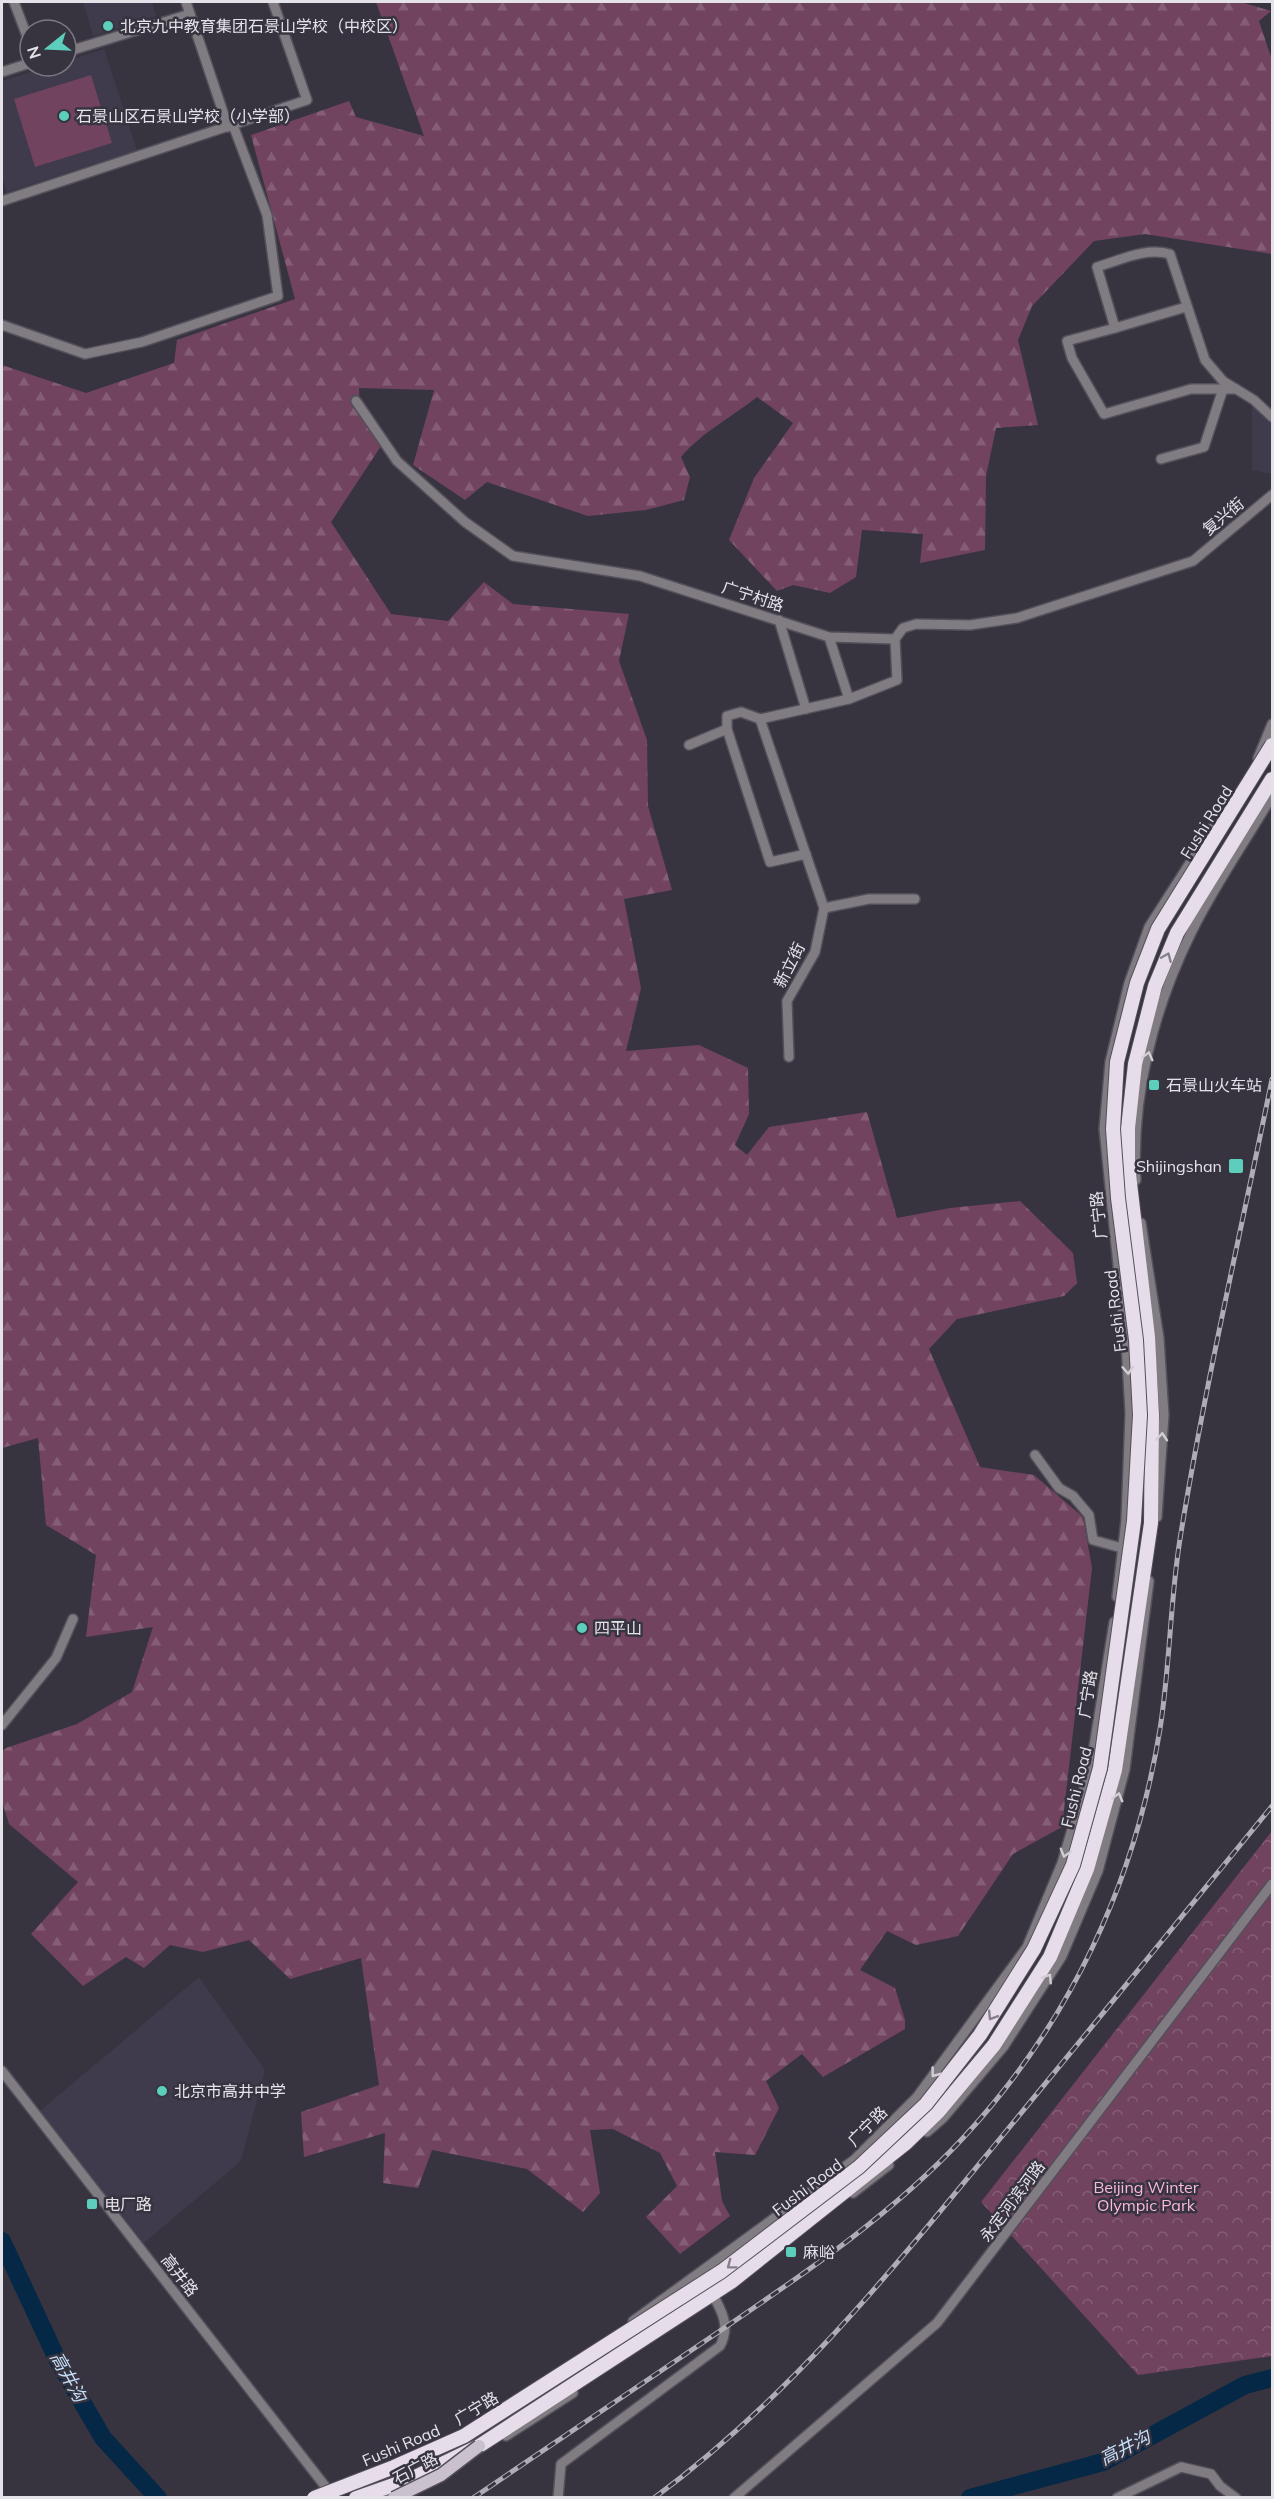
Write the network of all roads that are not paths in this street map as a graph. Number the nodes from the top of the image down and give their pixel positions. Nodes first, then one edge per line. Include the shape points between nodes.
1 (14, 2) edge
2 (186, 2) edge
3 (273, 2) edge
4 (190, 14) junction
5 (20, 18) edge
6 (78, 48) edge
7 (18, 67) edge
8 (2, 72) edge
9 (231, 126) junction
10 (2, 201) edge
11 (1186, 307) junction
12 (2, 325) edge
13 (1115, 328) junction
14 (1223, 389) junction
15 (1236, 389) junction
16 (356, 401) dead end
17 (1272, 417) edge
18 (1161, 459) dead end
19 (1272, 495) edge
20 (778, 620) junction
21 (829, 637) junction
22 (895, 639) junction
23 (849, 699) junction
24 (806, 709) junction
25 (760, 719) junction
26 (1272, 724) edge
27 (726, 729) junction
28 (688, 745) dead end
29 (1272, 745) edge
30 (1272, 779) edge
31 (1272, 796) edge
32 (806, 854) junction
33 (915, 899) dead end
34 (824, 908) junction
35 (789, 1057) dead end
36 (1035, 1455) dead end
37 (1122, 1548) junction
38 (73, 1619) dead end
39 (2, 1725) edge
40 (1272, 1884) edge
41 (2, 2071) edge
42 (713, 2295) junction
43 (479, 2446) junction
44 (331, 2494) edge
45 (305, 2498) edge
46 (314, 2498) edge
47 (356, 2498) edge
48 (381, 2498) edge
49 (394, 2498) edge
50 (558, 2498) edge
51 (734, 2498) edge
52 (1117, 2498) edge
53 (1236, 2498) edge

1 - 5 street
2 - 4 street
3 - 9 street via 307,100
4 - 6 street
4 - 9 street
7 - 8 street
9 - 10 street
9 - 12 street via 267,215 278,296 142,342 85,354
11 - 13 street
11 - 13 street via 1170,254 1144,252 1097,267
11 - 15 street via 1205,360 1223,381
13 - 14 street via 1067,341 1072,358 1104,414 1191,389
14 - 15 street
14 - 18 street via 1204,447
15 - 17 street
16 - 20 street, 广宁村路 via 397,461 465,522 513,556 640,576
19 - 22 street, 复兴街 via 1193,561 1017,618 970,625 916,624 903,628
20 - 21 street, 广宁村路
20 - 24 street
21 - 22 street, 广宁村路
21 - 23 street
22 - 23 street via 897,680
23 - 24 street
24 - 25 street
25 - 27 street via 741,712 727,716
25 - 32 street
26 -> 37 street, 广宁路 via 1258,759 1149,927 1129,983 1110,1062 1104,1129 1130,1413
27 - 28 street
27 - 32 street via 770,862
29 -> 46 highway, Fushi Road, bridge via 1158,929 1137,984 1117,1062 1113,1129 1136,1340 1140,1415 1134,1521 1100,1768 1073,1865 1034,1949 980,2035 926,2104 859,2167 722,2271 464,2436
43 -> 30 highway, Fushi Road via 731,2282 906,2143 938,2112 994,2045 1050,1957 1088,1869 1115,1770 1151,1523 1148,1336 1128,1166 1135,1064 1155,986 1177,933
42 -> 31 street via 868,2182 943,2118 1004,2046 1062,1956 1098,1871 1125,1769 1157,1521 1164,1415 1159,1338 1137,1196 1136,1121 1146,1062 1166,988 1191,932
32 - 34 street
33 - 34 street via 869,899
34 - 35 street, 新立街 via 815,952 787,1001
36 - 37 street via 1059,1488 1073,1496 1089,1515 1094,1540
37 -> 44 street, 广宁路 via 1091,1765 1062,1863 1027,1947 917,2097 854,2160 568,2367 471,2430
38 - 39 street via 56,1658
40 - 51 street, 永定河滨河路 via 937,2323
41 - 44 street, 高井路
42 - 48 street via 523,2426
42 - 50 street via 726,2327 720,2346 561,2464
43 - 47 highway, Fushi Road, bridge via 413,2478
43 - 49 main road, 石广路, bridge via 441,2475
44 - 45 street, 广宁路
52 - 53 street via 1181,2467 1211,2474

